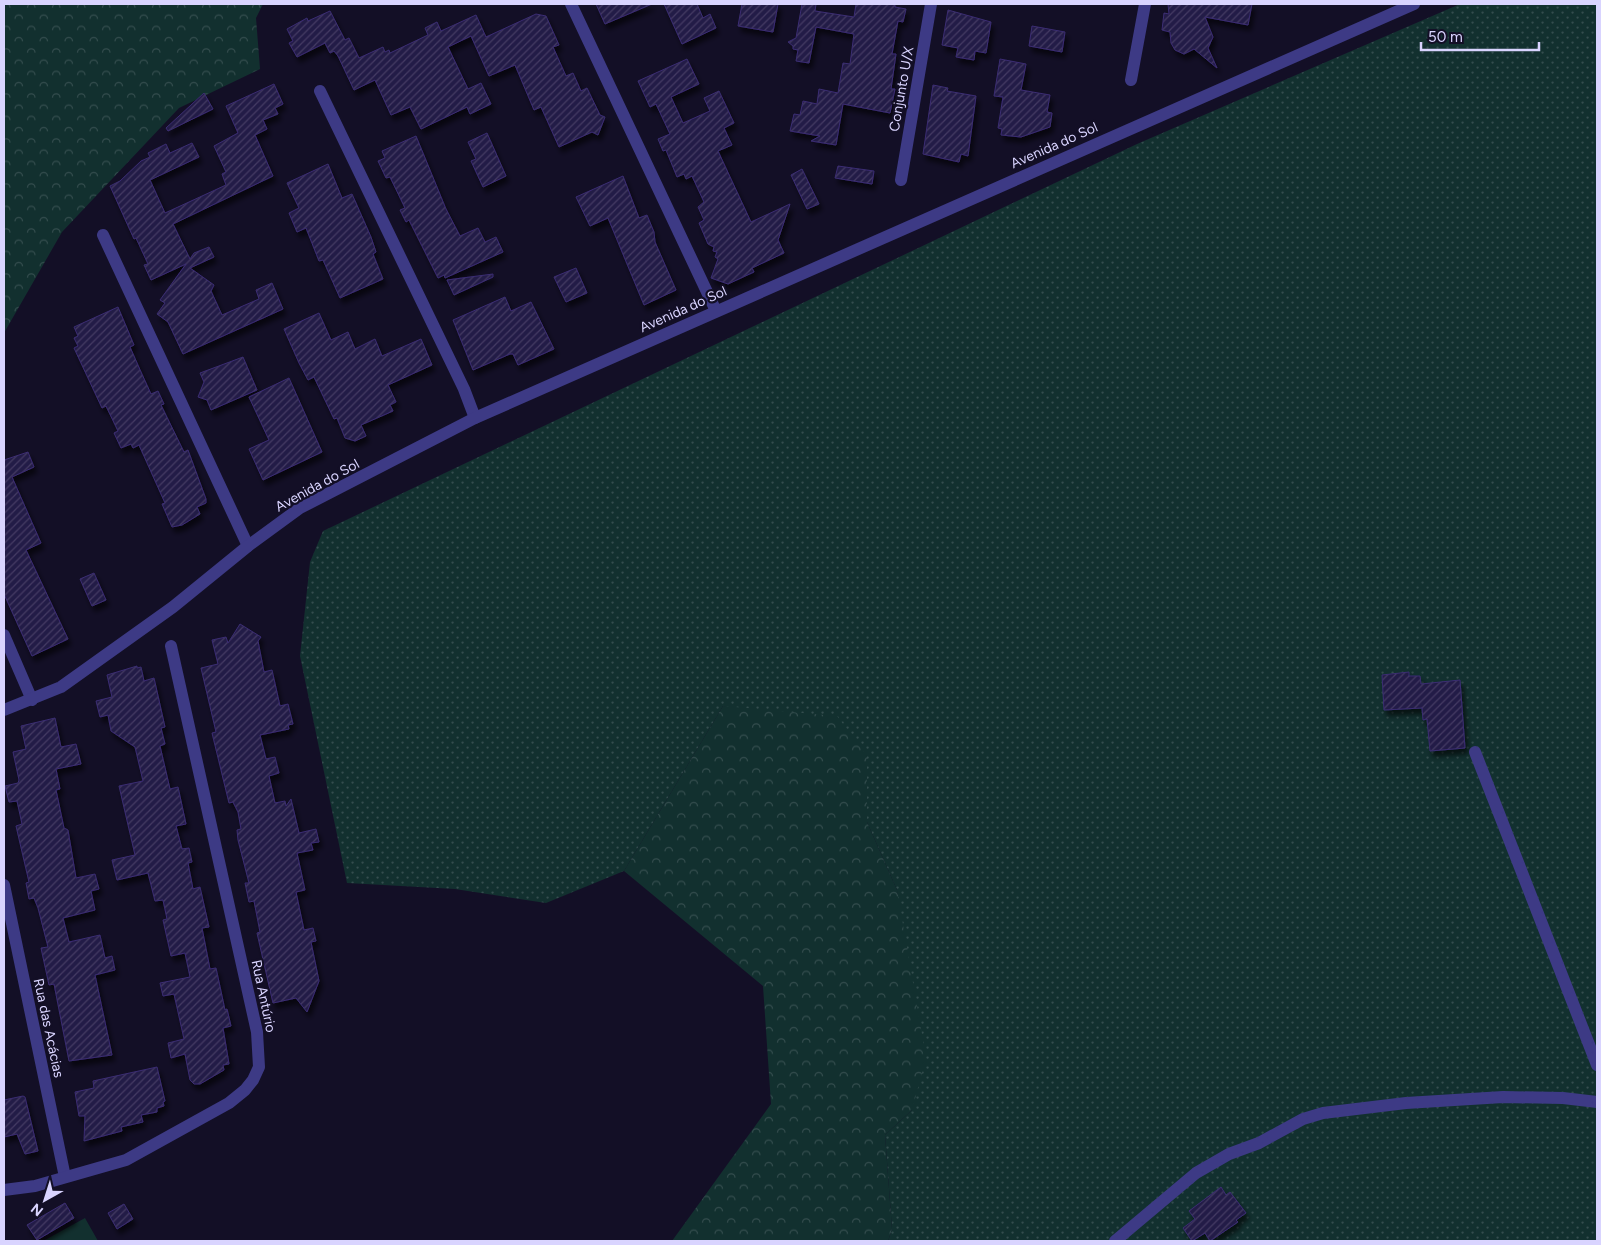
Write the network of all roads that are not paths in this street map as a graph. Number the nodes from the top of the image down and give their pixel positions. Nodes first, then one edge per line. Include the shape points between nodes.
1 (571, 4) edge
2 (931, 4) edge
3 (1145, 4) edge
4 (1414, 4) edge
5 (1131, 80) dead end
6 (320, 91) dead end
7 (901, 180) dead end
8 (103, 236) dead end
9 (716, 311) junction
10 (476, 418) junction
11 (248, 546) junction
12 (4, 635) edge
13 (171, 646) dead end
14 (32, 700) junction
15 (4, 710) edge
16 (1475, 752) dead end
17 (4, 885) edge
18 (1597, 1065) edge
19 (1597, 1102) edge
20 (65, 1177) junction
21 (4, 1190) edge
22 (1114, 1241) edge

1 - 9 street
2 - 7 street, Conjunto U/X
3 - 5 street
4 - 9 street, Avenida do Sol
6 - 10 street
8 - 11 street
9 - 10 street, Avenida do Sol
10 - 11 street, Avenida do Sol via 300,508
11 - 14 street, Avenida do Sol via 116,649 61,687
12 - 14 street
13 - 20 street, Rua Antúrio via 257,1032 259,1067 245,1090 178,1133 126,1160
14 - 15 street, Avenida do Sol
16 - 18 street
17 - 20 street, Rua das Acácias
19 - 22 street via 1503,1097 1323,1113 1302,1119 1196,1173
20 - 21 street, Rua Antúrio via 35,1186

